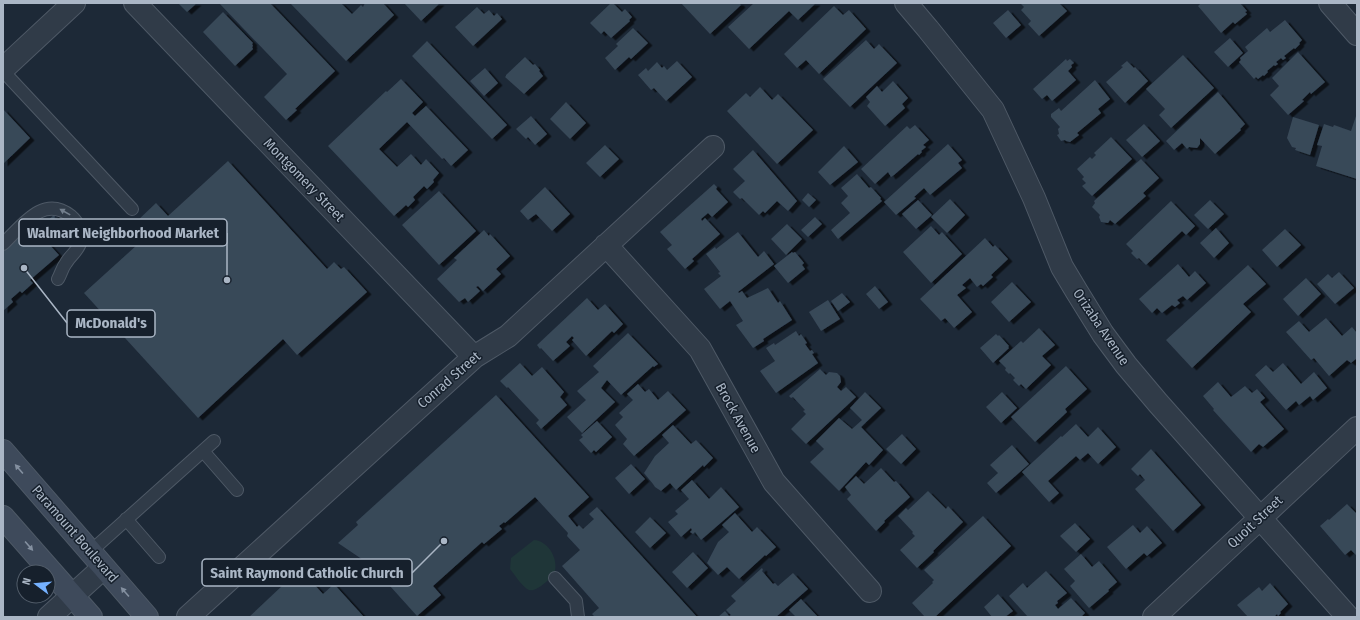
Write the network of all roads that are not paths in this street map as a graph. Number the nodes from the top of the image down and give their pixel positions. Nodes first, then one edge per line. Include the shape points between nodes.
1 (74, 3) edge
2 (135, 3) edge
3 (906, 3) edge
4 (1330, 3) edge
5 (1357, 34) edge
6 (3, 70) edge
7 (713, 147) dead end
8 (132, 209) dead end
9 (3, 244) edge
10 (606, 245) junction
11 (58, 280) dead end
12 (474, 357) junction
13 (1357, 428) edge
14 (214, 441) dead end
15 (3, 451) edge
16 (203, 451) junction
17 (238, 490) dead end
18 (3, 517) edge
19 (1260, 518) junction
20 (126, 519) junction
21 (159, 557) dead end
22 (97, 560) junction
23 (555, 578) dead end
24 (870, 591) dead end
25 (72, 596) junction
26 (50, 617) edge
27 (91, 617) edge
28 (147, 617) edge
29 (188, 617) edge
30 (578, 617) edge
31 (1154, 617) edge
32 (1348, 617) edge

1 - 6 street
2 - 12 street, Montgomery Street
3 - 19 street, Orizaba Avenue via 993,110 1034,198 1062,267 1104,334 1158,403
4 - 5 street
6 - 8 lane
7 - 10 street, Conrad Street
11 -> 9 lane via 66,262 78,249 81,241 78,224 66,212 47,208 37,212
10 - 12 street, Conrad Street via 508,336
10 - 24 street, Brock Avenue via 700,349 774,482
12 - 29 street, Conrad Street
13 - 19 street, Quoit Street
14 - 16 lane
22 -> 15 main road, Paramount Boulevard
16 - 17 lane
16 - 20 lane
18 -> 25 main road
19 - 31 street, Quoit Street
19 - 32 street, Orizaba Avenue
20 - 21 lane
20 - 22 lane
22 - 25 street
28 -> 22 main road, Paramount Boulevard
23 - 30 lane via 576,601
25 - 26 street
25 - 27 main road

